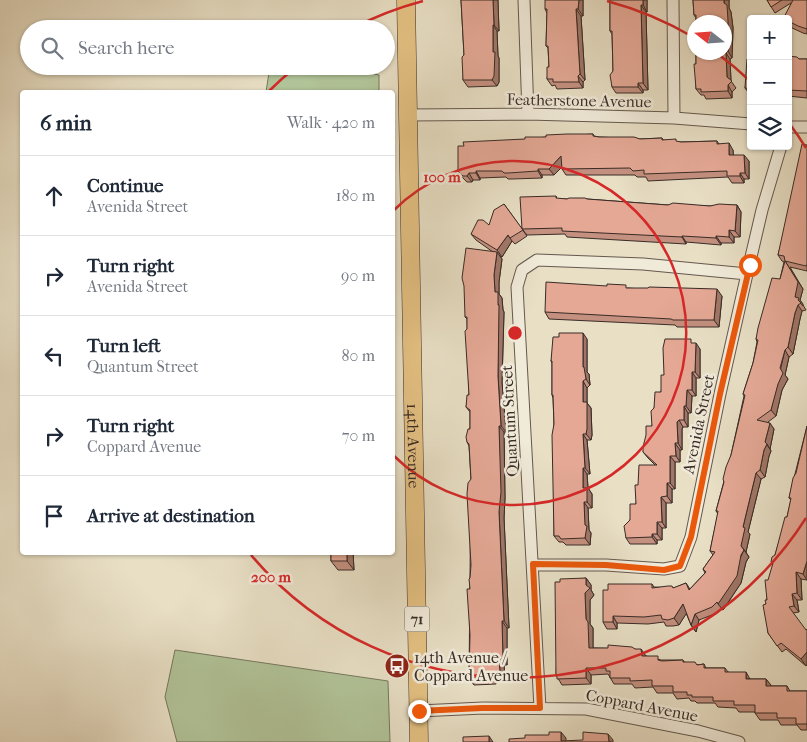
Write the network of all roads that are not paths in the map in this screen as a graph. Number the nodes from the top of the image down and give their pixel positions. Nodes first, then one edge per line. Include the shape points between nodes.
1 (406, 0) edge
2 (524, 0) edge
3 (673, 0) edge
4 (528, 114) junction
5 (407, 115) junction
6 (674, 118) junction
7 (747, 124) edge
8 (792, 127) edge
9 (807, 127) edge
10 (780, 150) edge
11 (747, 274) junction
12 (533, 564) junction
13 (540, 708) junction
14 (419, 711) junction
15 (419, 742) edge
16 (739, 742) edge

1 - 5 main road, 14th Avenue / 71
2 - 4 street
3 - 6 street
4 - 5 street, Featherstone Avenue
4 - 6 street, Featherstone Avenue
5 - 14 main road, 14th Avenue / 71
6 - 7 street, Featherstone Avenue
8 - 9 street
10 - 11 street, Avenida Street
11 - 12 street, Avenida Street via 691,537 680,566 664,570
11 - 12 street, Quantum Street via 643,264 537,260 522,270 517,288
12 - 13 street, Quantum Street
13 - 14 street, Coppard Avenue
13 - 16 street, Coppard Avenue via 608,712
14 - 15 main road, 14th Avenue / 71

